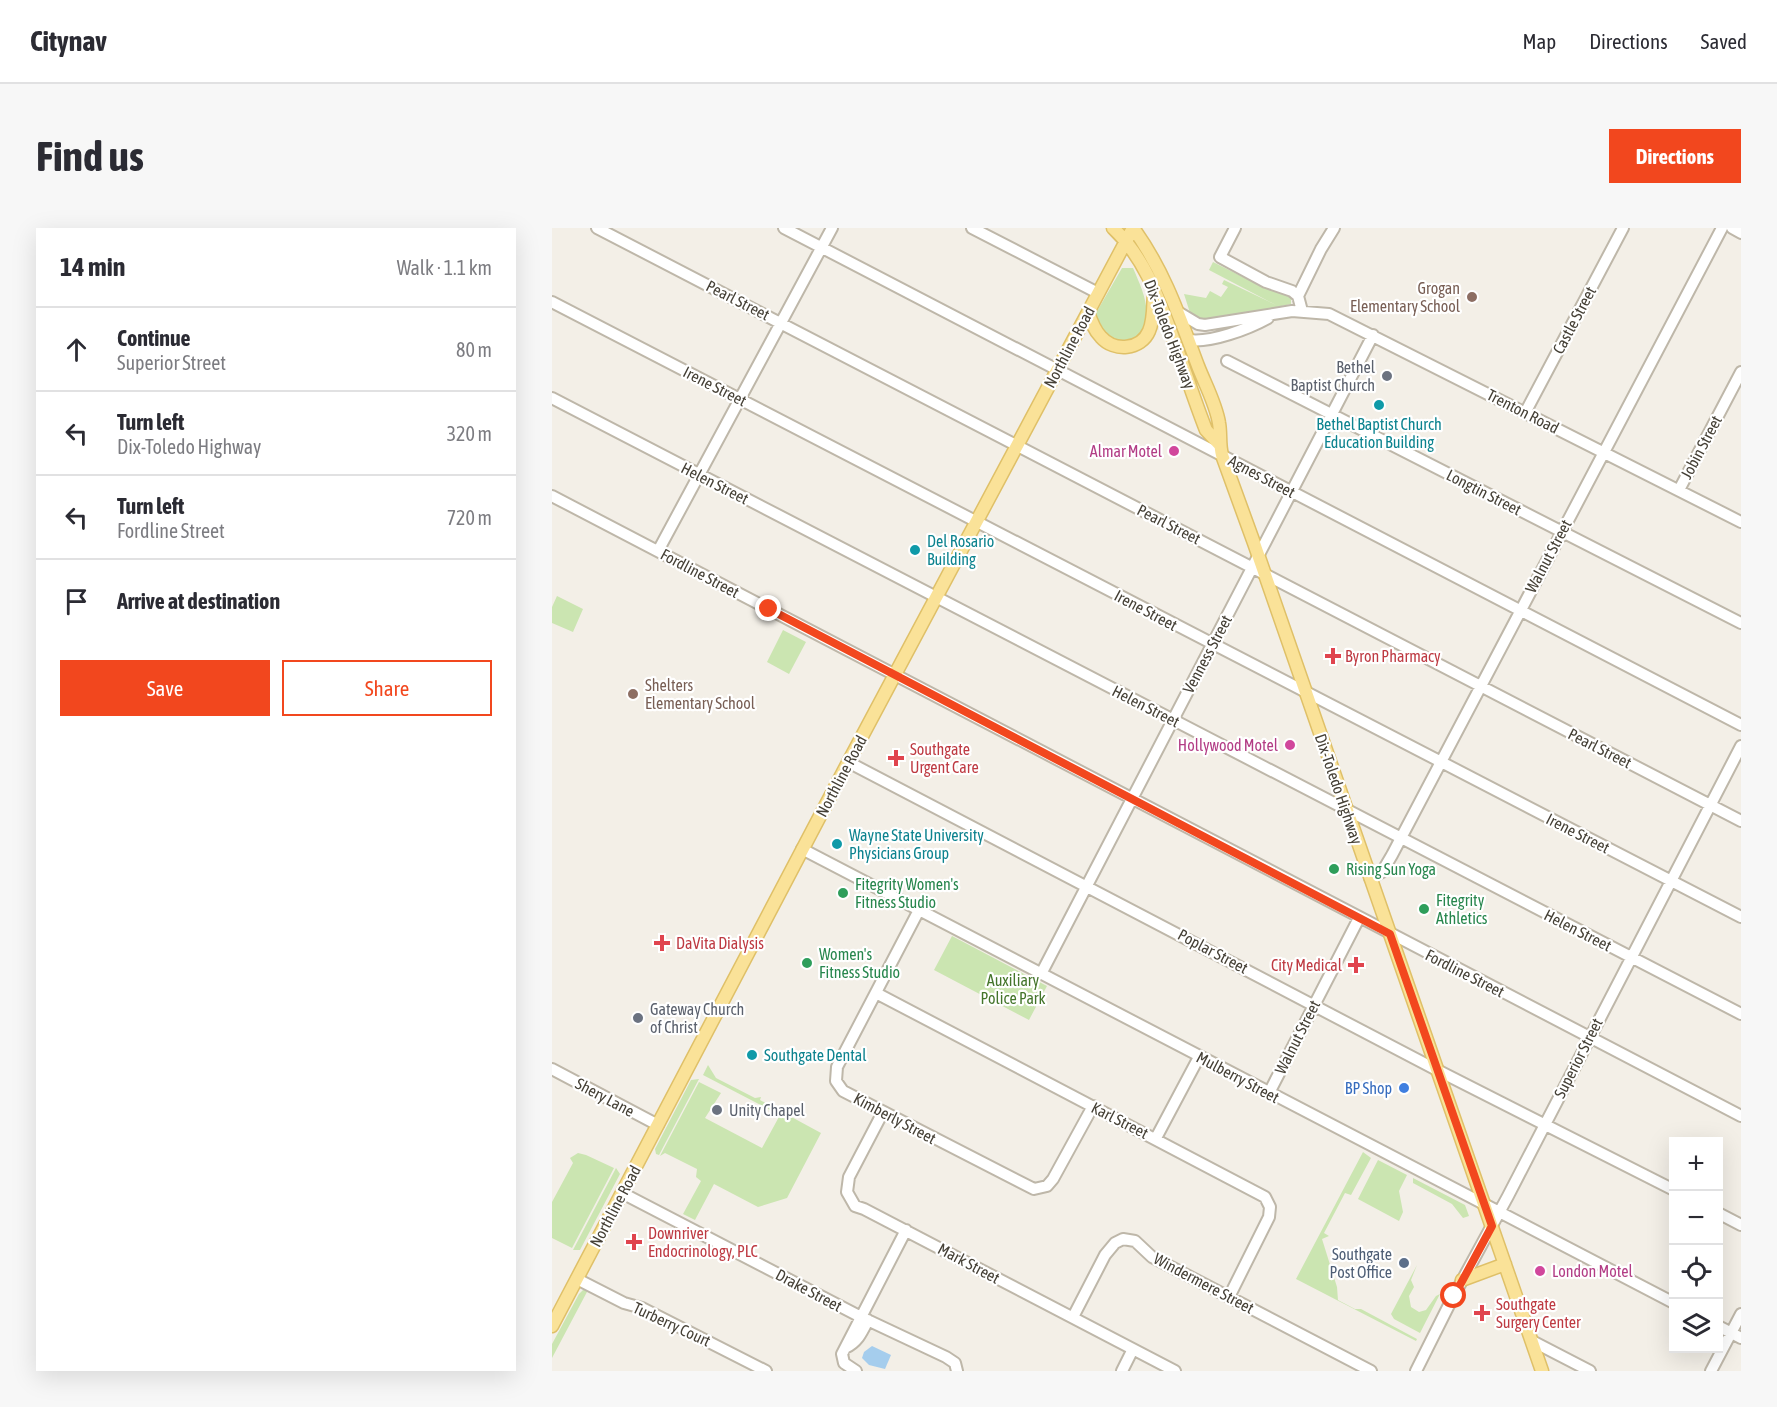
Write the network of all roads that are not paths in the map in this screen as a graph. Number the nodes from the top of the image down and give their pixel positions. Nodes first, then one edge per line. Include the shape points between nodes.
1 (597, 228) edge
2 (784, 228) edge
3 (832, 228) edge
4 (972, 228) edge
5 (1113, 228) edge
6 (1133, 228) edge
7 (1235, 228) edge
8 (1334, 228) edge
9 (1623, 228) edge
10 (1722, 228) edge
11 (1732, 228) edge
12 (1741, 232) edge
13 (1126, 241) junction
14 (821, 248) junction
15 (1154, 289) junction
16 (1098, 293) junction
17 (1298, 296) junction
18 (552, 302) edge
19 (1161, 304) junction
20 (1302, 311) junction
21 (1088, 312) junction
22 (1178, 312) junction
23 (1274, 315) junction
24 (781, 322) junction
25 (1373, 335) junction
26 (1189, 340) junction
27 (1227, 361) dead end
28 (1058, 370) junction
29 (1741, 372) edge
30 (552, 398) edge
31 (740, 398) junction
32 (1525, 413) junction
33 (1331, 414) junction
34 (1017, 446) junction
35 (1220, 450) junction
36 (1603, 452) junction
37 (699, 475) junction
38 (1679, 490) junction
39 (1291, 492) junction
40 (552, 496) edge
41 (976, 522) junction
42 (1741, 522) edge
43 (1561, 532) junction
44 (658, 551) junction
45 (1258, 565) junction
46 (936, 597) junction
47 (1520, 609) junction
48 (1741, 623) edge
49 (1212, 644) junction
50 (894, 675) junction
51 (1480, 685) junction
52 (1305, 693) junction
53 (1172, 719) junction
54 (1741, 724) edge
55 (1741, 746) edge
56 (848, 762) junction
57 (1440, 762) junction
58 (1131, 798) junction
59 (1710, 804) junction
60 (1347, 811) junction
61 (1741, 820) edge
62 (1401, 838) junction
63 (802, 849) junction
64 (1370, 878) junction
65 (1670, 881) junction
66 (1086, 885) junction
67 (919, 910) junction
68 (1741, 917) edge
69 (1359, 918) junction
70 (1390, 934) junction
71 (1630, 957) junction
72 (1041, 974) junction
73 (876, 993) junction
74 (1314, 1004) junction
75 (1741, 1014) edge
76 (1588, 1038) junction
77 (1199, 1057) junction
78 (552, 1070) edge
79 (1437, 1070) junction
80 (1269, 1093) junction
81 (1093, 1106) junction
82 (883, 1112) junction
83 (1741, 1116) edge
84 (1544, 1124) junction
85 (658, 1125) junction
86 (1156, 1138) junction
87 (1669, 1187) edge
88 (622, 1192) junction
89 (1485, 1206) junction
90 (1498, 1213) junction
91 (1723, 1216) edge
92 (1741, 1225) edge
93 (1492, 1226) junction
94 (906, 1230) junction
95 (1505, 1264) junction
96 (577, 1278) junction
97 (1462, 1280) junction
98 (1229, 1297) junction
99 (1669, 1300) edge
100 (1741, 1314) edge
101 (1072, 1317) junction
102 (864, 1318) junction
103 (552, 1326) edge
104 (1736, 1335) edge
105 (1532, 1341) junction
106 (1133, 1349) junction
107 (1354, 1367) edge
108 (766, 1371) edge
109 (856, 1371) edge
110 (957, 1371) edge
111 (1122, 1371) edge
112 (1175, 1371) edge
113 (1371, 1371) edge
114 (1416, 1371) edge
115 (1542, 1371) edge
116 (1590, 1371) edge
117 (1711, 1371) edge

1 - 24 street, Pearl Street
2 - 14 street, Agnes Street
3 - 14 street
4 - 16 street
5 - 13 main road, Dix-Toledo Highway
6 - 13 main road, Northline Road
6 - 22 main road, Dix-Toledo Highway via 1156,263
7 - 17 street via 1220,257
8 - 17 street
9 - 32 street, Castle Street
10 - 36 street, Walnut Street
11 - 12 street
13 - 15 main road, Dix-Toledo Highway
13 - 16 main road, Northline Road
14 - 24 street
14 - 28 street, Agnes Street
15 - 19 main road, Dix-Toledo Highway
15 - 21 main road via 1150,330 1134,346 1106,342 1094,328
16 - 21 main road, Northline Road
17 - 20 street
18 - 31 street, Irene Street
19 - 26 main road via 1175,330
19 - 35 main road, Dix-Toledo Highway via 1206,430
20 - 23 street, Trenton Road
20 - 25 street, Trenton Road via 1329,314
21 - 28 main road, Northline Road
22 - 23 street, Trenton Road via 1205,325
22 - 26 main road, Dix-Toledo Highway
23 - 26 street, Trenton Road via 1200,342
24 - 31 street
24 - 34 street, Pearl Street
25 - 32 street, Trenton Road
25 - 33 street, Venness Street
26 - 35 main road, Dix-Toledo Highway via 1219,424
27 - 33 street, Longtin Street
28 - 34 main road, Northline Road
28 - 35 street, Agnes Street
29 - 38 street, Jobin Street
30 - 37 street, Helen Street
31 - 37 street
31 - 41 street, Irene Street
32 - 36 street, Trenton Road
33 - 39 street, Venness Street
33 - 43 street, Longtin Street
34 - 41 main road, Northline Road
34 - 45 street, Pearl Street
35 - 39 street, Agnes Street
35 - 45 main road, Dix-Toledo Highway
36 - 38 street, Trenton Road
36 - 43 street, Walnut Street
37 - 44 street
37 - 46 street, Helen Street
38 - 42 street, Trenton Road
39 - 45 street, Venness Street
39 - 47 street, Agnes Street
40 - 44 street, Fordline Street
41 - 46 main road, Northline Road
41 - 49 street, Irene Street
43 - 47 street, Walnut Street
43 - 48 street, Longtin Street
44 - 50 street, Fordline Street
45 - 49 street, Venness Street
45 - 51 street, Pearl Street
45 - 52 main road, Dix-Toledo Highway
46 - 50 main road, Northline Road
46 - 53 street, Helen Street
47 - 51 street, Walnut Street
47 - 54 street, Agnes Street
49 - 52 street, Irene Street
49 - 53 street, Venness Street
50 - 56 main road, Northline Road
50 - 58 street, Fordline Street
51 - 57 street, Walnut Street
51 - 59 street, Pearl Street
52 - 57 street, Irene Street
52 - 60 main road, Dix-Toledo Highway
53 - 58 street, Venness Street
53 - 60 street, Helen Street
55 - 59 street, Superior Street
56 - 63 main road, Northline Road
56 - 66 street, Poplar Street
57 - 62 street, Walnut Street
57 - 65 street, Irene Street
58 - 66 street, Venness Street
58 - 69 street, Fordline Street
59 - 61 street, Pearl Street
59 - 65 street, Superior Street
60 - 62 street, Helen Street
60 - 64 main road, Dix-Toledo Highway
62 - 64 street, Walnut Street via 1382,872
62 - 71 street, Helen Street
63 - 67 street, Mulberry Street
63 - 85 main road, Northline Road
64 - 70 main road, Dix-Toledo Highway
65 - 68 street, Irene Street
65 - 71 street, Superior Street
66 - 72 street, Venness Street
66 - 74 street, Poplar Street
67 - 72 street, Mulberry Street
67 - 73 street, Kimberly Street
69 - 70 street, Fordline Street
69 - 74 street, Walnut Street
70 - 76 street, Fordline Street
70 - 79 main road, Dix-Toledo Highway
71 - 75 street, Helen Street
71 - 76 street, Superior Street
72 - 77 street, Mulberry Street
73 - 81 street, Karl Street
73 - 82 street, Kimberly Street via 835,1077 843,1091
74 - 79 street, Poplar Street
74 - 80 street, Walnut Street
76 - 83 street, Fordline Street
76 - 84 street, Superior Street
77 - 80 street, Mulberry Street
77 - 86 street
78 - 85 street, Shery Lane
79 - 84 street, Poplar Street
79 - 89 main road, Dix-Toledo Highway
80 - 89 street, Mulberry Street
81 - 82 street, Kimberly Street via 1053,1179 1047,1186 1034,1189
81 - 86 street, Karl Street
82 - 94 street, Mark Street via 849,1177 847,1192 855,1206
84 - 87 street, Poplar Street
84 - 90 street, Superior Street
85 - 88 main road, Northline Road
86 - 98 street, Karl Street via 1261,1194 1269,1204 1269,1217
88 - 96 main road, Northline Road
88 - 102 street, Drake Street
89 - 90 street, Mulberry Street
89 - 93 main road, Dix-Toledo Highway
90 - 93 street, Superior Street
90 - 99 street, Mulberry Street
91 - 92 street
93 - 95 main road, Dix-Toledo Highway
93 - 97 street, Superior Street
94 - 101 street, Mark Street
94 - 102 street
95 - 97 main road
95 - 105 main road, Dix-Toledo Highway
96 - 103 main road, Northline Road
96 - 108 street, Turberry Court
97 - 114 street, Superior Street
98 - 101 street, Windermere Street via 1152,1257 1135,1241 1123,1239 1108,1249
98 - 107 street, Windermere Street
100 - 104 street
101 - 106 street, Mark Street
102 - 109 street via 844,1348 842,1360
102 - 110 street, Drake Street via 952,1360
104 - 117 street
105 - 115 main road, Dix-Toledo Highway
105 - 116 street
106 - 111 street
106 - 112 street, Mark Street
107 - 113 street, Windermere Street

